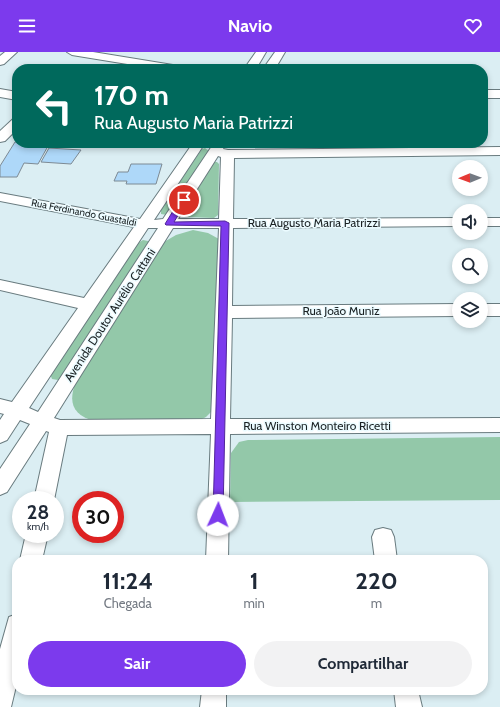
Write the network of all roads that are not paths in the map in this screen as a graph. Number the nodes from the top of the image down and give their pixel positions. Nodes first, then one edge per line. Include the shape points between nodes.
1 (12, 52) edge
2 (72, 52) edge
3 (261, 52) edge
4 (280, 52) edge
5 (0, 62) edge
6 (148, 64) edge
7 (253, 64) edge
8 (272, 64) edge
9 (0, 93) edge
10 (488, 94) edge
11 (500, 94) edge
12 (12, 95) edge
13 (12, 127) edge
14 (0, 138) edge
15 (196, 148) edge
16 (220, 150) edge
17 (500, 151) edge
18 (0, 197) edge
19 (452, 222) edge
20 (488, 222) edge
21 (500, 222) edge
22 (225, 223) junction
23 (144, 224) junction
24 (168, 224) junction
25 (0, 285) edge
26 (89, 305) junction
27 (452, 310) edge
28 (488, 310) edge
29 (500, 310) edge
30 (224, 312) junction
31 (8, 408) edge
32 (51, 424) junction
33 (500, 425) edge
34 (220, 426) junction
35 (0, 435) edge
36 (0, 486) edge
37 (45, 491) edge
38 (383, 537) dead end
39 (34, 543) edge
40 (32, 555) edge
41 (217, 555) edge
42 (385, 555) edge
43 (12, 648) edge
44 (214, 695) edge
45 (407, 695) edge
46 (0, 704) edge
47 (213, 707) edge
48 (409, 707) edge

1 - 5 street
2 - 6 street
3 - 7 street
4 - 8 street
9 - 12 street
10 - 11 street
13 - 14 street
15 - 23 street, Avenida Doutor Aurélio Cattani
16 - 17 street
16 - 22 street
16 - 24 street, Avenida Doutor Aurélio Cattani
18 - 23 street, Rua Ferdinando Guastaldi
19 - 22 street, Rua Augusto Maria Patrizzi
20 - 21 street
22 - 24 street, Rua Augusto Maria Patrizzi
22 - 30 street
23 - 24 street, Rua Ferdinando Guastaldi
23 - 26 street, Avenida Doutor Aurélio Cattani
24 - 32 street, Avenida Doutor Aurélio Cattani
25 - 26 street
26 - 31 street, Avenida Doutor Aurélio Cattani
27 - 30 street, Rua João Muniz
28 - 29 street
30 - 34 street
31 - 32 street, Rua Winston Monteiro Ricetti
31 - 35 street, Avenida Doutor Aurélio Cattani
32 - 34 street, Rua Winston Monteiro Ricetti
32 - 36 street, Avenida Doutor Aurélio Cattani
32 - 37 street
33 - 34 street, Rua Winston Monteiro Ricetti
34 - 41 street
38 - 42 street
39 - 40 street
43 - 46 street
44 - 47 street
45 - 48 street

